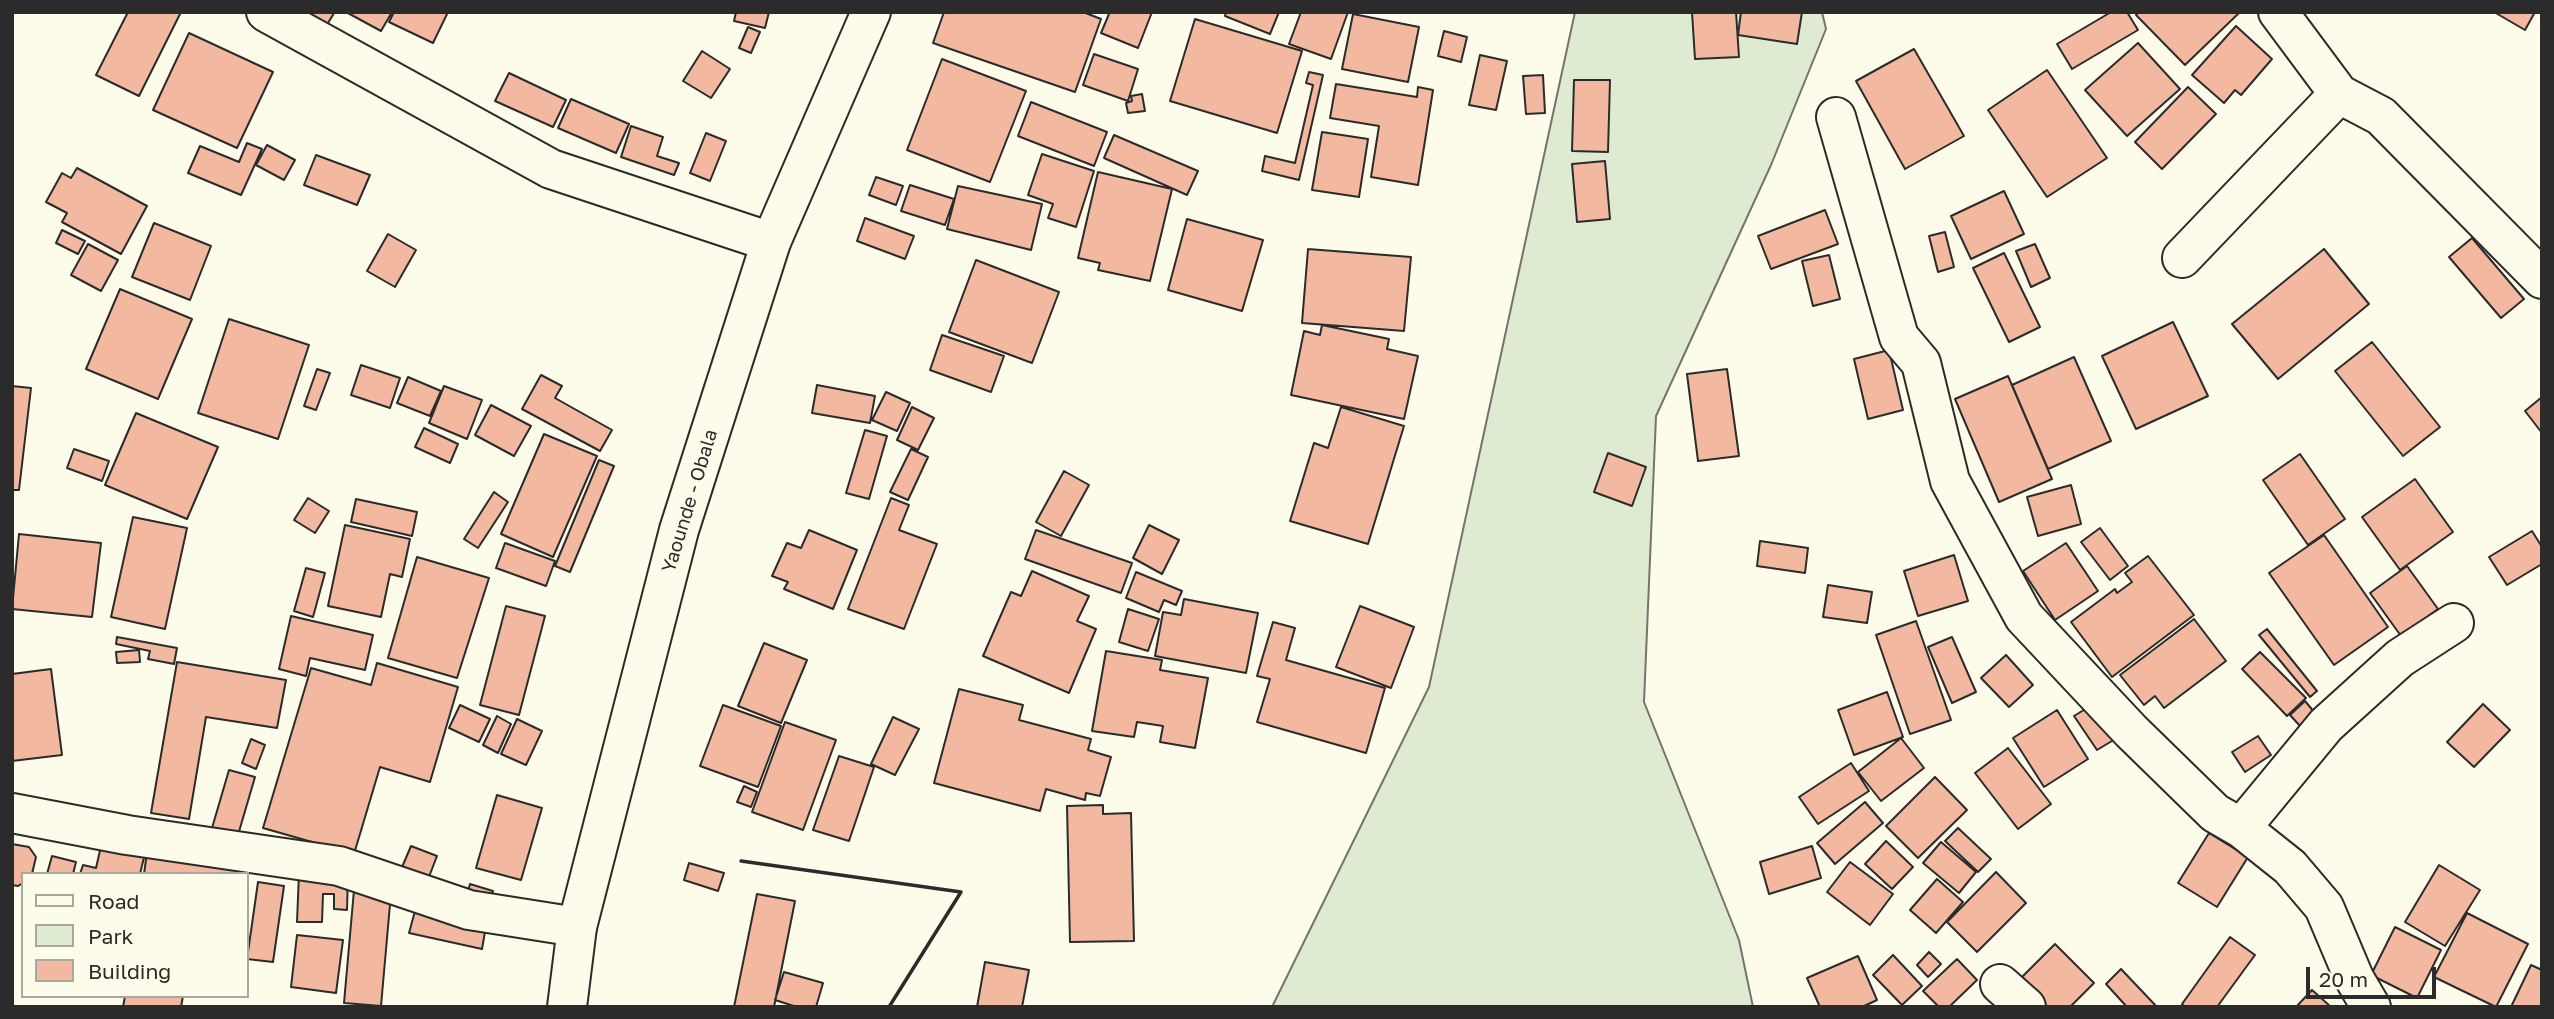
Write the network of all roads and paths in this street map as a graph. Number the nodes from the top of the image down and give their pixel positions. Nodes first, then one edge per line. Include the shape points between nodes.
1 (266, 12) edge
2 (871, 12) edge
3 (2278, 12) edge
4 (2339, 94) junction
5 (1836, 117) dead end
6 (771, 242) junction
7 (2182, 258) dead end
8 (2542, 278) edge
9 (2454, 623) dead end
10 (12, 813) edge
11 (2241, 828) junction
12 (577, 927) junction
13 (567, 1007) edge
14 (2371, 1007) edge

1 - 6 main road via 551,169
2 - 6 main road, Yaounde - Obala
3 - 4 main road
4 - 7 main road
4 - 8 main road via 2381,116
5 - 11 main road via 1899,337 1921,363 1950,481 2024,617 2215,813
6 - 12 main road, Yaounde - Obala via 679,530
9 - 11 main road via 2400,658 2326,725
10 - 12 main road via 339,866 469,910
11 - 14 main road via 2290,867 2324,907
12 - 13 main road, Yaounde - Obala

